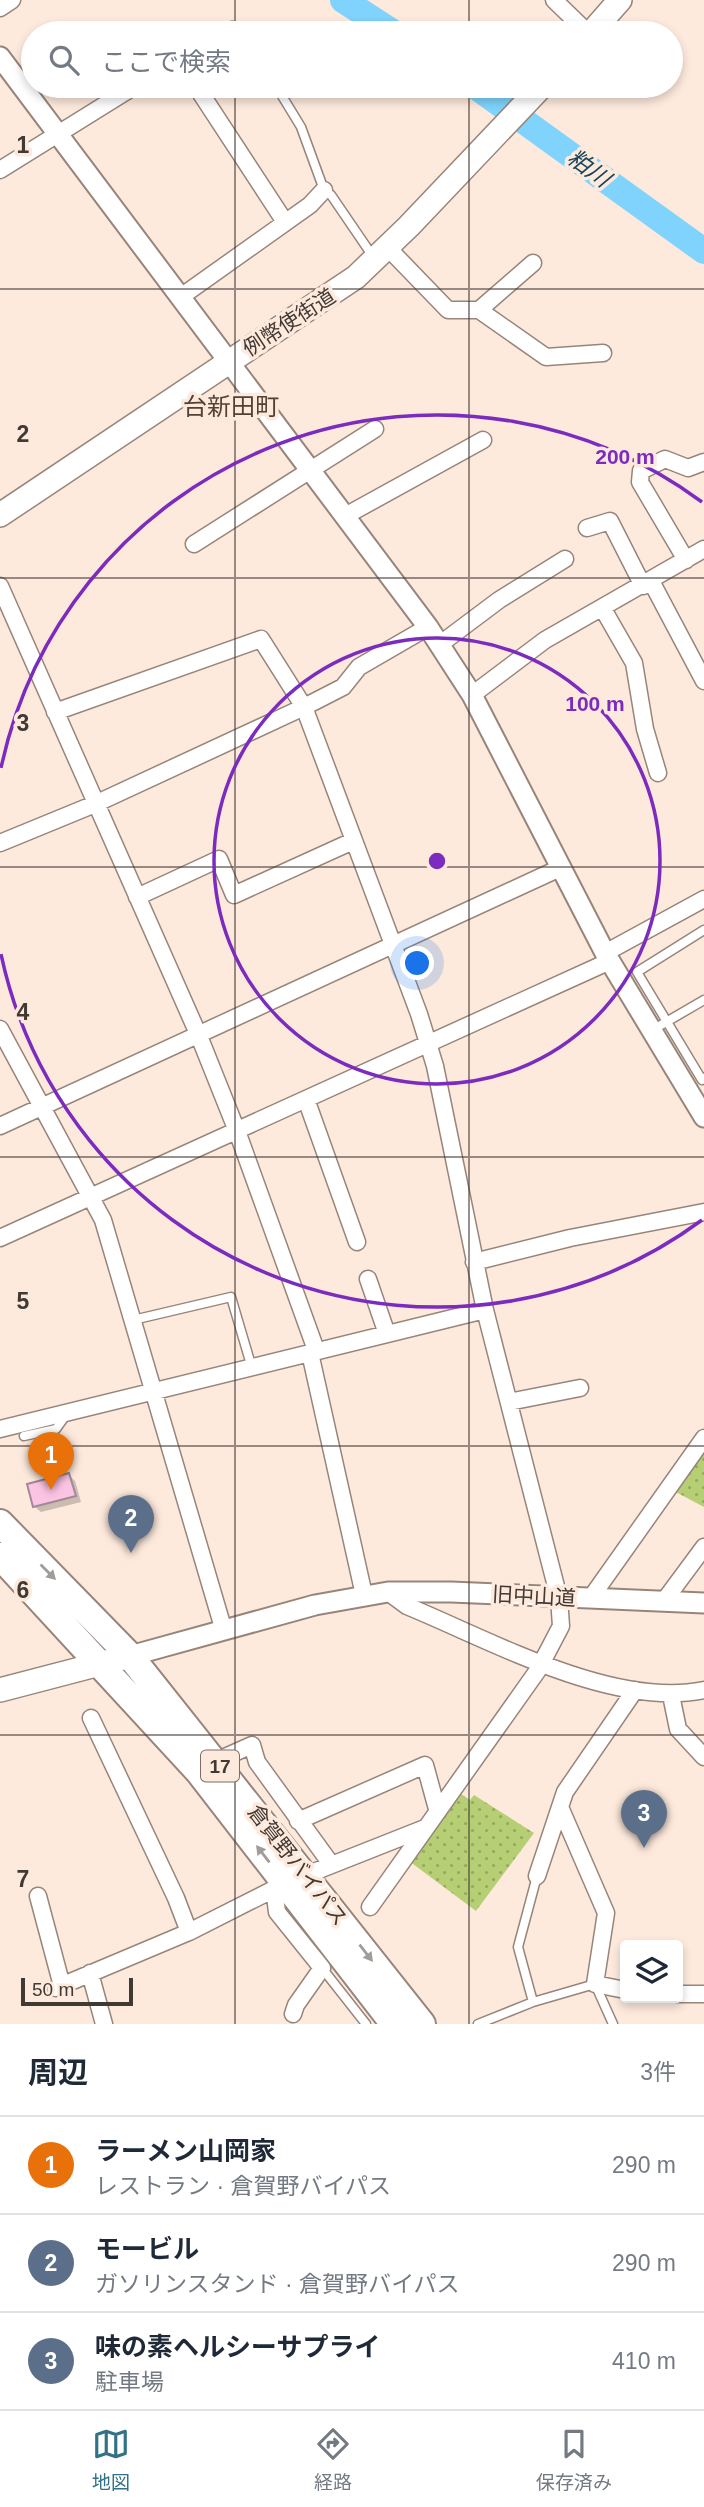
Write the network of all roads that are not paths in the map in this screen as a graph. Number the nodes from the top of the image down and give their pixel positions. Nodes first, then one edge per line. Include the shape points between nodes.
1 (12, 0) edge
2 (554, 0) edge
3 (620, 0) edge
4 (0, 8) edge
5 (576, 21) edge
6 (600, 21) edge
7 (0, 57) edge
8 (21, 85) edge
9 (30, 98) edge
10 (116, 98) edge
11 (204, 98) edge
12 (283, 98) edge
13 (531, 98) edge
14 (57, 134) junction
15 (0, 170) edge
16 (324, 190) junction
17 (285, 222) junction
18 (382, 254) junction
19 (533, 263) dead end
20 (182, 296) junction
21 (479, 310) junction
22 (603, 353) dead end
23 (229, 361) junction
24 (375, 429) dead end
25 (483, 440) dead end
26 (704, 462) edge
27 (311, 470) junction
28 (0, 514) edge
29 (345, 516) junction
30 (587, 528) dead end
31 (194, 544) dead end
32 (704, 550) edge
33 (565, 559) dead end
34 (686, 561) junction
35 (647, 584) junction
36 (0, 586) edge
37 (603, 609) junction
38 (428, 627) junction
39 (439, 645) junction
40 (704, 681) edge
41 (472, 695) junction
42 (304, 707) junction
43 (55, 712) junction
44 (658, 773) dead end
45 (95, 804) junction
46 (354, 841) junction
47 (0, 843) edge
48 (560, 868) junction
49 (137, 897) junction
50 (704, 899) edge
51 (704, 930) edge
52 (393, 947) junction
53 (608, 957) junction
54 (704, 1000) edge
55 (659, 1026) junction
56 (0, 1029) edge
57 (199, 1036) junction
58 (428, 1043) junction
59 (704, 1079) edge
60 (306, 1099) junction
61 (42, 1106) junction
62 (704, 1117) edge
63 (0, 1126) edge
64 (237, 1131) junction
65 (92, 1196) junction
66 (704, 1212) edge
67 (0, 1238) edge
68 (357, 1242) dead end
69 (474, 1262) junction
70 (368, 1279) dead end
71 (485, 1310) junction
72 (133, 1320) junction
73 (387, 1334) junction
74 (313, 1352) junction
75 (252, 1368) junction
76 (580, 1388) dead end
77 (155, 1392) junction
78 (509, 1402) junction
79 (66, 1414) junction
80 (0, 1429) edge
81 (24, 1436) dead end
82 (704, 1438) edge
83 (0, 1523) edge
84 (704, 1547) edge
85 (0, 1556) edge
86 (388, 1592) junction
87 (364, 1595) junction
88 (559, 1598) junction
89 (590, 1599) junction
90 (664, 1601) junction
91 (704, 1603) edge
92 (224, 1631) junction
93 (131, 1656) junction
94 (102, 1663) junction
95 (541, 1663) junction
96 (0, 1690) edge
97 (635, 1690) junction
98 (704, 1690) edge
99 (671, 1695) junction
100 (91, 1718) dead end
101 (704, 1757) edge
102 (216, 1761) junction
103 (560, 1807) junction
104 (437, 1809) junction
105 (298, 1821) junction
106 (425, 1828) junction
107 (331, 1864) junction
108 (537, 1876) joint
109 (288, 1882) junction
110 (38, 1896) dead end
111 (370, 1907) dead end
112 (189, 1932) junction
113 (322, 1968) junction
114 (90, 1973) junction
115 (594, 1984) junction
116 (620, 1989) edge
117 (683, 1994) edge
118 (704, 1994) edge
119 (533, 2002) junction
120 (293, 2014) dead end
121 (104, 2024) edge
122 (366, 2024) edge
123 (394, 2024) edge
124 (422, 2024) edge
125 (478, 2024) edge
126 (613, 2024) edge

1 - 4 street
2 - 5 street
3 - 6 main road
7 - 8 street
9 - 14 street
10 - 14 street
11 - 17 street
12 - 16 lane via 301,127
13 - 18 main road, 例幣使街道
14 - 15 street
14 - 20 street
16 - 17 street
16 - 18 lane
17 - 20 street
18 - 21 street via 448,310
18 - 23 main road, 例幣使街道 via 340,289
19 - 21 street
20 - 23 street
21 - 22 street via 546,357
23 - 27 street
23 - 28 main road, 例幣使街道
24 - 27 street
25 - 29 street
26 - 34 street via 688,468 665,459 641,471 640,482
27 - 29 street
27 - 31 street
29 - 38 street
30 - 35 street via 610,522
32 - 34 street
33 - 39 street
34 - 35 street
35 - 37 street
35 - 40 street
36 - 43 street
37 - 41 street via 545,640
37 - 44 street via 634,663
38 - 39 street
38 - 42 street via 359,667 343,687
39 - 41 street
41 - 48 street
42 - 43 street via 261,639
42 - 45 street
42 - 46 street
43 - 45 street
45 - 47 street
45 - 49 street
46 - 49 street via 234,895 219,859
46 - 52 street
48 - 52 street
48 - 53 street
49 - 57 street
50 - 53 street
51 - 55 lane via 637,972
52 - 57 street
52 - 58 street
53 - 55 street
53 - 58 street
54 - 55 lane
55 - 59 lane
55 - 62 street
56 - 61 street
57 - 61 street
57 - 64 street
58 - 60 street
58 - 69 street
60 - 64 street
60 - 68 street
61 - 63 street
61 - 65 street
64 - 65 street
64 - 74 street
65 - 67 street
65 - 72 street
66 - 69 street
69 - 71 street
70 - 73 street
71 - 73 street
71 - 78 street
72 - 75 lane via 231,1297
72 - 77 street
73 - 74 street
74 - 75 street
74 - 87 street
75 - 77 street
76 - 78 street
77 - 79 street
77 - 92 street
78 - 88 street
79 - 80 street
79 - 81 lane via 56,1429
82 - 89 street
83 -> 93 highway, 倉賀野バイパス / 17
84 - 90 street
85 - 94 highway, 倉賀野バイパス / 17
86 - 87 street, 旧中山道
86 - 88 street, 旧中山道
86 - 95 street via 407,1606
87 - 92 street, 旧中山道
88 - 89 street, 旧中山道
88 - 95 street via 561,1626
89 - 90 street, 旧中山道
90 - 91 street, 旧中山道
92 - 93 street
93 - 94 main road
93 - 102 highway, 倉賀野バイパス / 17
94 - 96 main road
109 -> 94 highway, 倉賀野バイパス / 17
95 - 97 street
95 - 104 street
97 - 99 street
97 - 103 street via 565,1791
98 - 99 street
99 - 101 street via 678,1728
100 - 112 street
102 - 105 street via 251,1745 257,1762
102 - 109 highway, 倉賀野バイパス / 17
103 - 108 street
103 - 115 street via 607,1913
104 - 105 street via 425,1765
104 - 106 street
105 - 107 street
106 - 107 street
106 - 111 street
107 - 109 street
108 - 119 lane via 518,1947
109 - 112 street
109 - 113 street via 277,1912
109 - 123 highway, 倉賀野バイパス / 17
109 -> 124 highway, 倉賀野バイパス / 17
110 - 114 street via 59,1987
112 - 114 street
113 - 120 street
113 - 122 lane
114 - 121 street
115 - 116 street
115 - 119 lane
115 - 126 lane
117 - 118 street
119 - 125 lane

